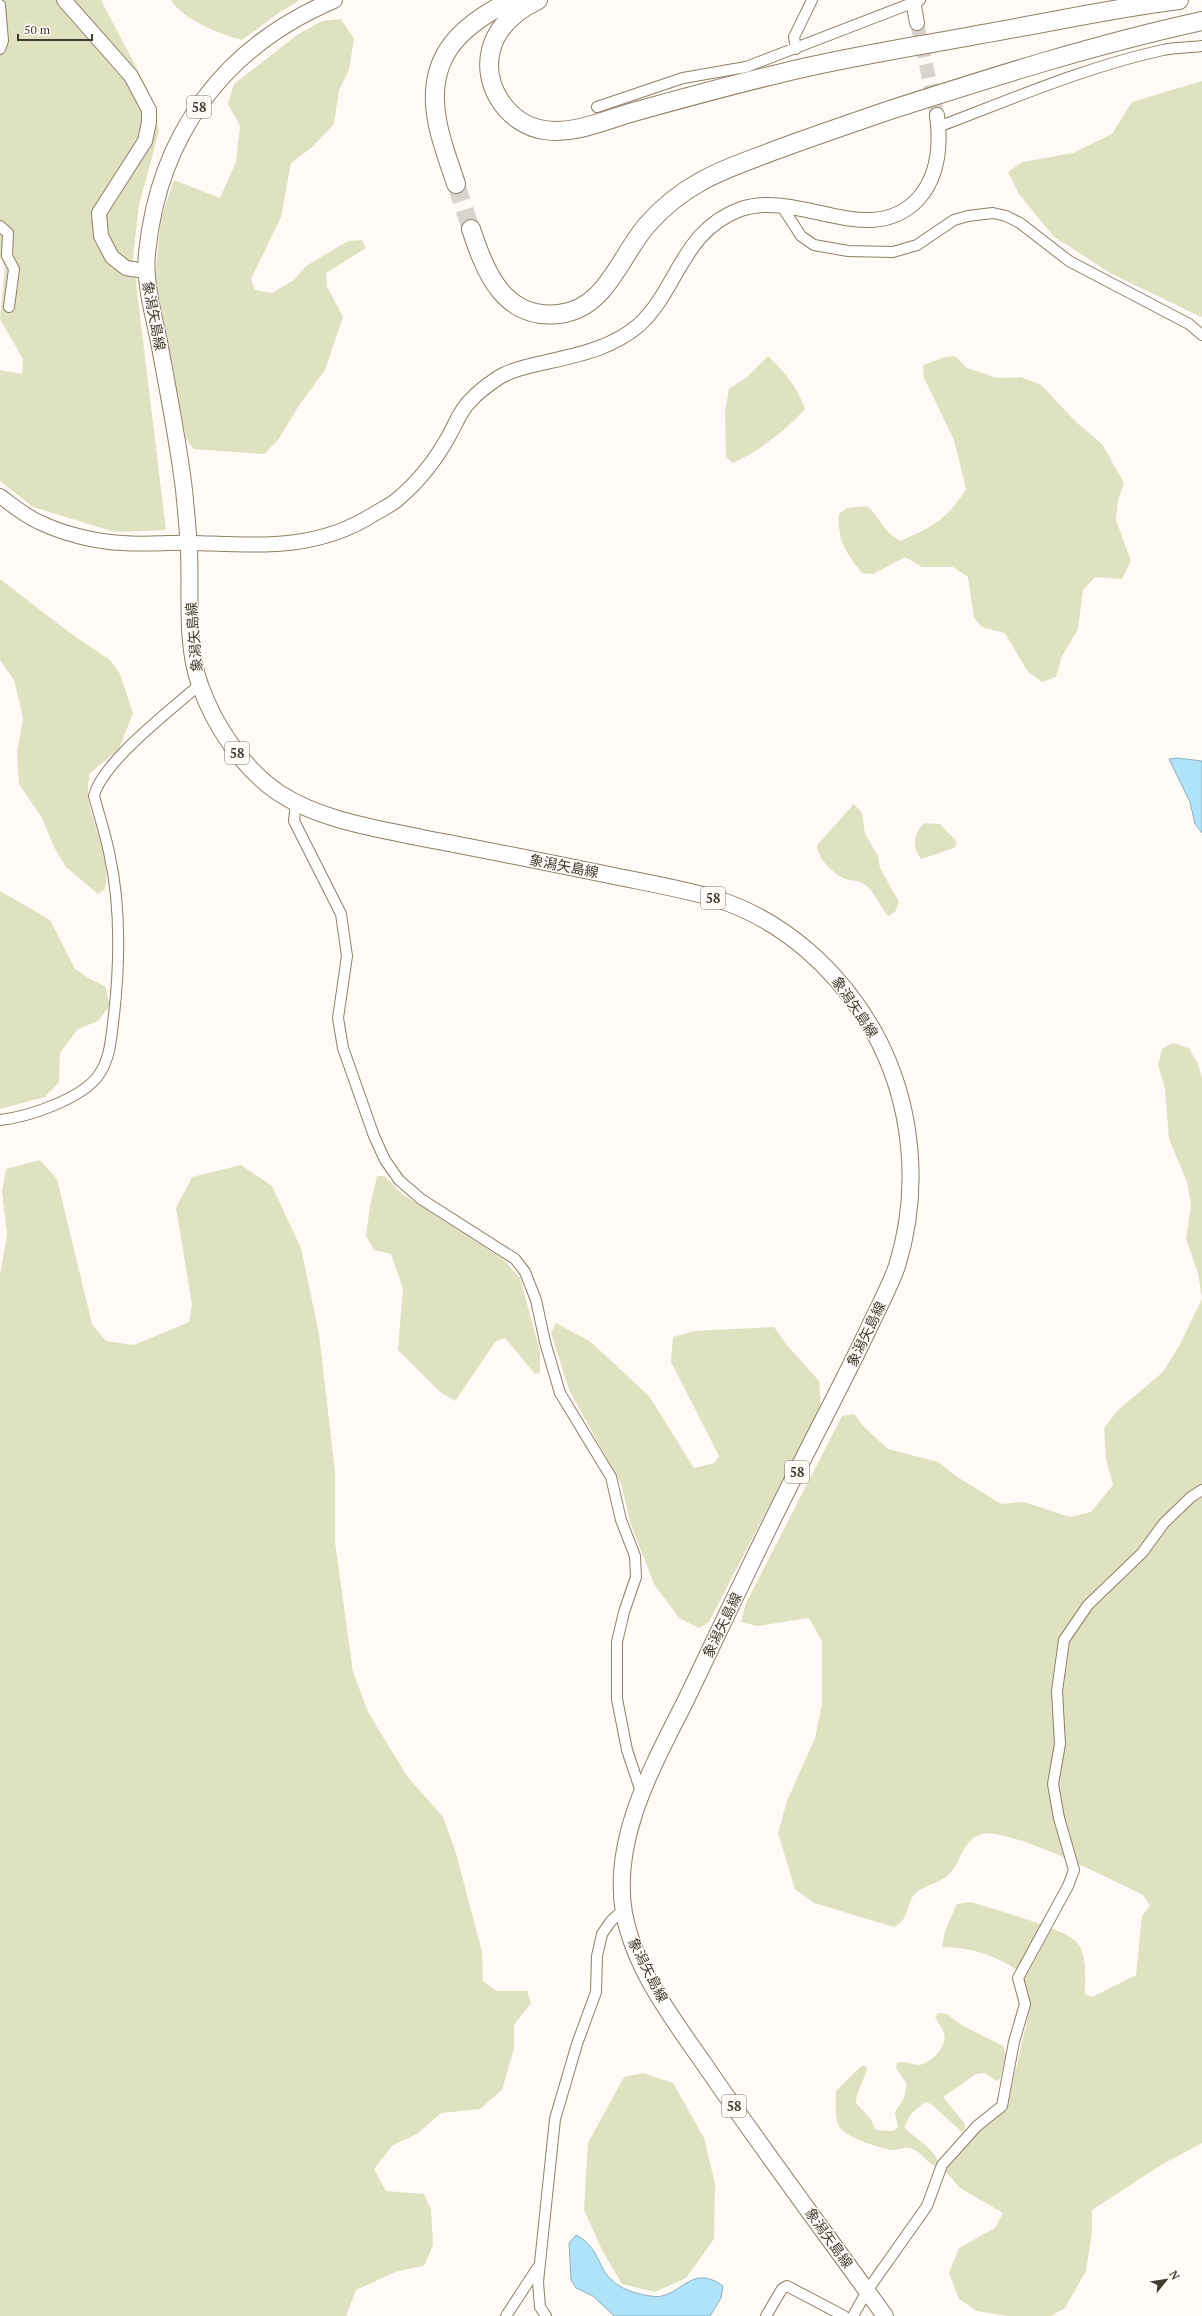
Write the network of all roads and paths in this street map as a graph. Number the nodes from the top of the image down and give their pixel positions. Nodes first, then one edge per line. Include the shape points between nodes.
1 (64, 0) edge
2 (334, 0) edge
3 (512, 0) edge
4 (538, 0) edge
5 (812, 0) edge
6 (915, 0) edge
7 (1179, 0) edge
8 (0, 5) edge
9 (1202, 21) edge
10 (917, 23) tunnel mouth
11 (1202, 46) edge
12 (0, 49) edge
13 (796, 49) junction
14 (597, 107) dead end
15 (937, 121) joint
16 (456, 184) tunnel mouth
17 (780, 205) junction
18 (0, 226) edge
19 (471, 230) tunnel mouth
20 (145, 272) junction
21 (10, 307) dead end
22 (1202, 335) edge
23 (0, 496) edge
24 (189, 543) junction
25 (199, 685) junction
26 (296, 803) junction
27 (0, 1120) edge
28 (1202, 1490) edge
29 (641, 1792) junction
30 (624, 1910) junction
31 (540, 2263) junction
32 (867, 2291) junction
33 (506, 2316) edge
34 (546, 2316) edge
35 (766, 2316) edge
36 (844, 2316) edge
37 (854, 2316) edge
38 (885, 2316) edge

1 - 20 street via 131,76 149,110 145,141 99,213 101,236 112,257 126,268
2 - 20 main road, 象潟矢島線 / 58 via 270,32 223,75 189,121 176,143 160,184 150,223
3 - 16 highway via 477,19 462,31 441,63 436,83 435,105 438,126
4 - 7 highway via 512,17 501,28 489,58 489,74 494,90 515,118 543,130 562,131 802,68
5 - 13 street via 794,37
6 - 10 street
6 - 13 street
8 - 12 street via 3,41
9 - 19 highway via 1066,55 962,87 851,123 723,171 682,194 662,210 633,244 602,290 575,310 543,314 513,303 490,279
11 - 15 street via 1164,50 1119,61
13 - 14 street via 746,67 683,78
15 - 17 street via 936,171 926,190 912,206 893,217 872,221 845,219
17 - 22 street via 801,236 814,245 848,251 893,252 917,245 954,220 993,213 1006,216 1020,222 1069,261 1190,324
17 - 24 street via 756,204 733,212 712,226 691,245 664,292 640,324 621,338 597,350 527,366 501,376 466,405 429,466 398,499 366,519 330,536 289,544
18 - 21 street via 8,233 6,256 14,269
20 - 24 main road, 象潟矢島線 / 58 via 180,456
23 - 24 street via 37,522 72,534 124,543
24 - 25 main road, 象潟矢島線 / 58 via 190,618
25 - 26 main road, 象潟矢島線 / 58 via 233,749 255,774
25 - 27 street via 120,755 96,788 94,796 110,852 117,917 119,963 109,1056 98,1076 89,1085 59,1102 28,1114
26 - 29 street via 294,821 341,914 347,956 338,1018 343,1048 385,1160 399,1180 421,1199 515,1259 525,1272 536,1300 560,1393 611,1477 620,1520 635,1556 636,1577 617,1642 617,1699 627,1750
26 - 29 main road, 象潟矢島線 / 58 via 361,825 720,900 775,928 800,944 828,968 848,991 878,1040 893,1078 911,1141 905,1230 896,1266 850,1367
28 - 32 street via 1164,1523 1142,1553 1088,1605 1064,1640 1057,1692 1060,1744 1053,1784 1074,1870 1068,1886 1018,1978 1025,2004 1014,2042 1002,2106 977,2126 942,2165 927,2206
29 - 30 main road, 象潟矢島線 / 58 via 622,1870
30 - 31 street via 611,1921 602,1934 597,1956 596,1992 577,2044 555,2119
30 - 32 main road, 象潟矢島線 / 58 via 634,1948 652,1984 750,2130
31 - 33 street
31 - 34 street via 540,2307
32 - 37 street
32 - 38 main road, 象潟矢島線 / 58
35 - 36 street via 782,2288 787,2286

